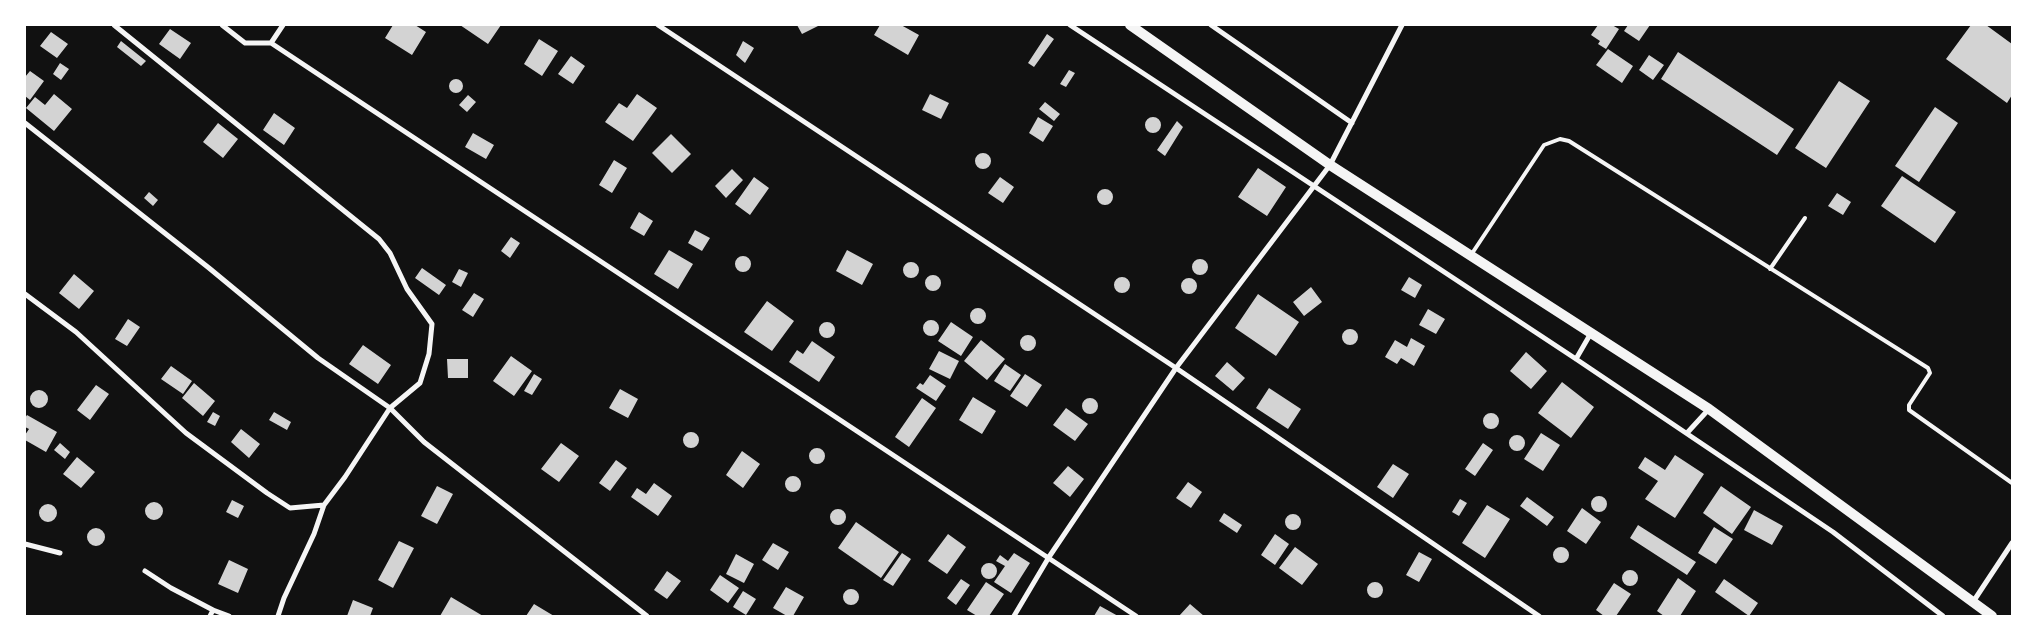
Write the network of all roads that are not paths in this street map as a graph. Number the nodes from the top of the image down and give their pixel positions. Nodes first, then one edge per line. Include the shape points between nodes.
1 (114, 25) edge
2 (222, 25) edge
3 (282, 25) edge
4 (658, 25) edge
5 (1070, 25) edge
6 (1130, 25) edge
7 (1211, 25) edge
8 (1402, 25) edge
9 (271, 43) junction
10 (25, 123) edge
11 (1352, 123) junction
12 (1330, 165) junction
13 (1312, 186) junction
14 (1805, 218) dead end
15 (1471, 256) junction
16 (1770, 269) junction
17 (25, 294) edge
18 (1591, 333) junction
19 (1576, 359) junction
20 (1176, 368) junction
21 (390, 408) junction
22 (1709, 409) junction
23 (1687, 433) junction
24 (2012, 482) edge
25 (324, 505) junction
26 (2012, 543) edge
27 (25, 544) edge
28 (60, 553) dead end
29 (1049, 557) junction
30 (145, 570) dead end
31 (1973, 602) junction
32 (212, 613) edge
33 (229, 616) edge
34 (278, 616) edge
35 (647, 616) edge
36 (1014, 616) edge
37 (1136, 616) edge
38 (1539, 616) edge
39 (1943, 616) edge
40 (1992, 616) edge

1 - 21 street via 379,239 390,253 407,289 432,324 429,354 420,383
2 - 9 street via 245,43
3 - 9 street
4 - 20 street
5 - 13 street
6 - 12 main road
7 - 11 street
8 - 11 street
9 - 29 street
10 - 21 street via 318,358
11 - 12 street
12 - 13 street
12 - 15 main road
13 - 19 street
13 - 20 street
14 - 16 lane
15 - 16 lane via 1544,145 1560,139 1569,141
15 - 18 main road
16 - 24 lane via 1928,368 1930,372 1909,410
17 - 25 street via 76,332 186,433 267,493 290,508
18 - 19 street
18 - 22 main road
19 - 23 street
20 - 29 street
20 - 38 street
21 - 25 street
21 - 35 street via 424,442
22 - 23 street
22 - 31 main road
23 - 39 street via 1833,532
25 - 34 street
26 - 31 street
27 - 28 street
29 - 36 street
29 - 37 street
30 - 32 street
31 - 40 main road
32 - 33 street

